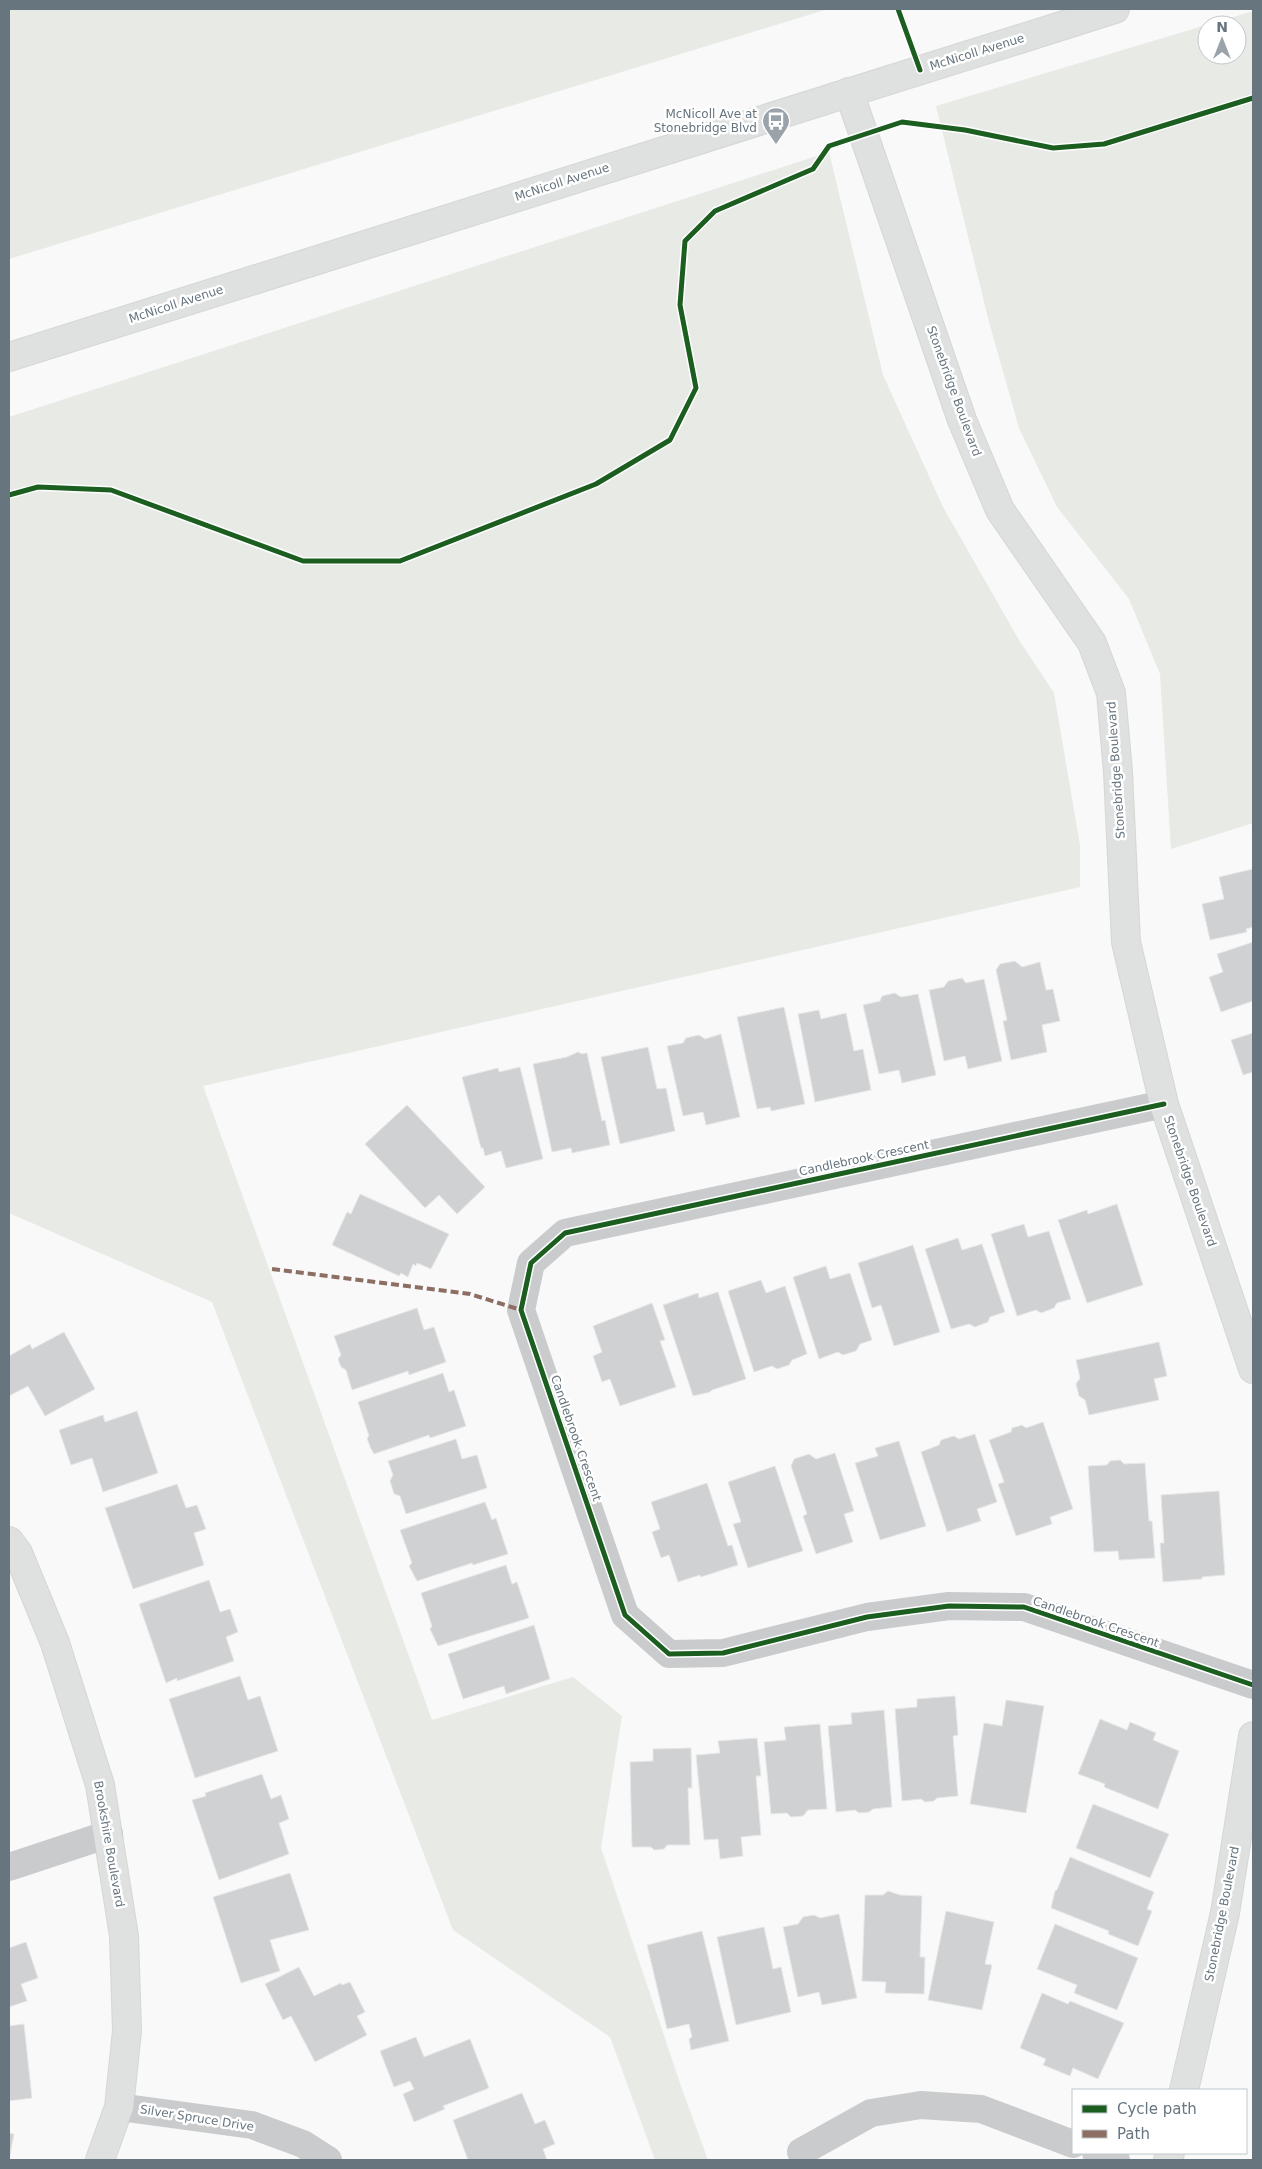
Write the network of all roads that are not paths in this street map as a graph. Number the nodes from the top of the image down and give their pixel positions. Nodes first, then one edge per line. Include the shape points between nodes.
1 (1115, 9) edge
2 (849, 92) junction
3 (9, 357) edge
4 (1164, 1104) junction
5 (1253, 1369) edge
6 (9, 1541) edge
7 (1253, 1685) edge
8 (1253, 1736) edge
9 (110, 1834) junction
10 (9, 1867) edge
11 (1184, 2089) edge
12 (119, 2107) junction
13 (1072, 2144) edge
14 (801, 2152) dead end
15 (1099, 2154) edge
16 (100, 2160) edge
17 (328, 2160) edge
18 (1116, 2160) edge

1 - 2 street, McNicoll Avenue
2 - 3 street, McNicoll Avenue
2 - 4 street, Stonebridge Boulevard via 962,420 1000,510 1092,643 1111,693 1126,942
4 - 5 street, Stonebridge Boulevard
4 - 7 street, Candlebrook Crescent via 565,1233 531,1263 521,1310 625,1615 669,1654 723,1653 867,1617 931,1608 1024,1607
6 - 9 street, Brookshire Boulevard via 18,1553 55,1643 100,1785
8 - 11 street, Stonebridge Boulevard via 1225,1913
9 - 10 street
9 - 12 street, Brookshire Boulevard via 124,1936 127,2030
12 - 16 street, Brookshire Boulevard
12 - 17 street, Silver Spruce Drive via 252,2125 303,2144
13 - 14 street via 981,2109 921,2105 871,2113
15 - 18 street

